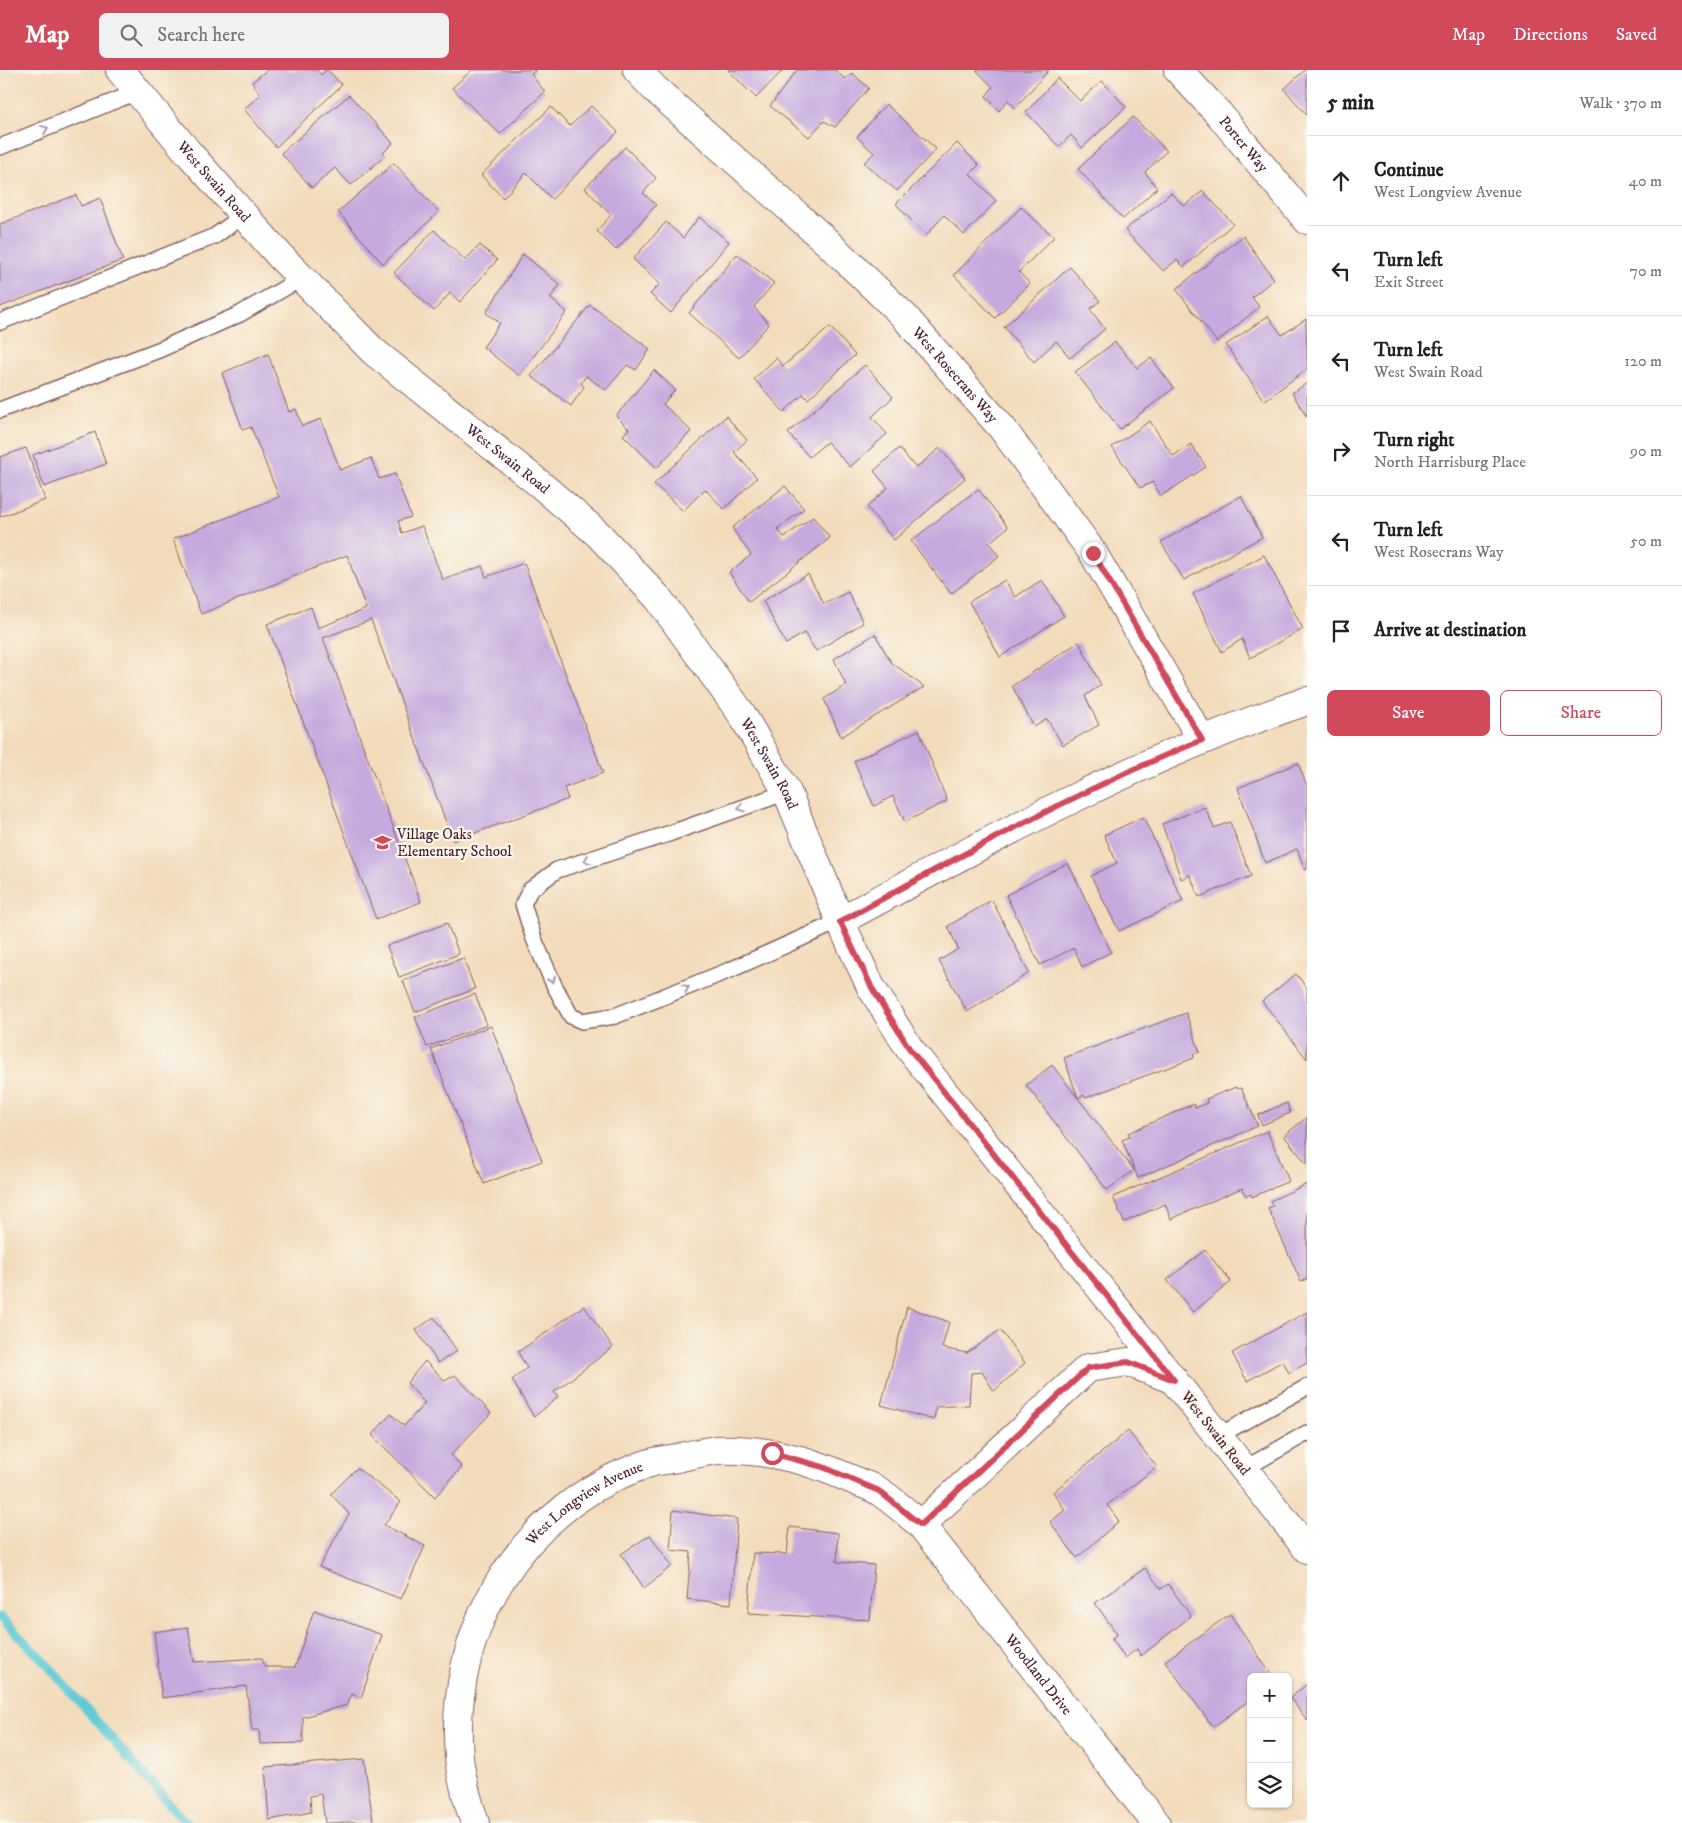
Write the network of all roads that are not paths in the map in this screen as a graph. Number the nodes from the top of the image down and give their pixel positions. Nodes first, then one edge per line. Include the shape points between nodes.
1 (120, 70) edge
2 (637, 70) edge
3 (1178, 70) edge
4 (137, 92) junction
5 (0, 148) edge
6 (244, 215) junction
7 (1307, 220) edge
8 (302, 278) junction
9 (0, 322) edge
10 (0, 410) edge
11 (1307, 701) edge
12 (1202, 740) junction
13 (787, 792) junction
14 (840, 922) junction
15 (1174, 1380) junction
16 (1307, 1387) edge
17 (1307, 1433) edge
18 (1218, 1436) junction
19 (1244, 1468) junction
20 (921, 1525) junction
21 (1307, 1549) edge
22 (475, 1823) edge
23 (1156, 1823) edge

1 - 4 street, West Swain Road
2 - 12 street, West Rosecrans Way via 903,315 1002,428 1093,553
3 - 7 street, Porter Way via 1220,114
5 -> 4 lane
4 - 6 street, West Swain Road
6 - 8 street, West Swain Road
6 - 9 lane via 215,236
8 - 10 lane via 240,314 160,349
8 - 13 street, West Swain Road via 373,351 541,485 604,541 663,606 742,713
11 - 12 street
12 - 14 street via 1159,757 1014,827
13 - 14 street, West Swain Road
13 -> 14 lane via 557,870 530,890 523,904 534,939 571,1016 582,1021 615,1016
14 - 15 street, West Swain Road via 872,988 909,1048
15 - 18 street, West Swain Road
15 - 20 street via 1128,1362 1088,1368
16 - 18 lane
17 - 19 lane
18 - 19 street, West Swain Road
19 - 21 street, West Swain Road
20 - 22 street, West Longview Avenue via 879,1491 823,1467 772,1453 717,1450 645,1464 602,1483 571,1503 548,1520 510,1564 483,1614 470,1648 458,1720 460,1758
20 - 23 street, Woodland Drive

